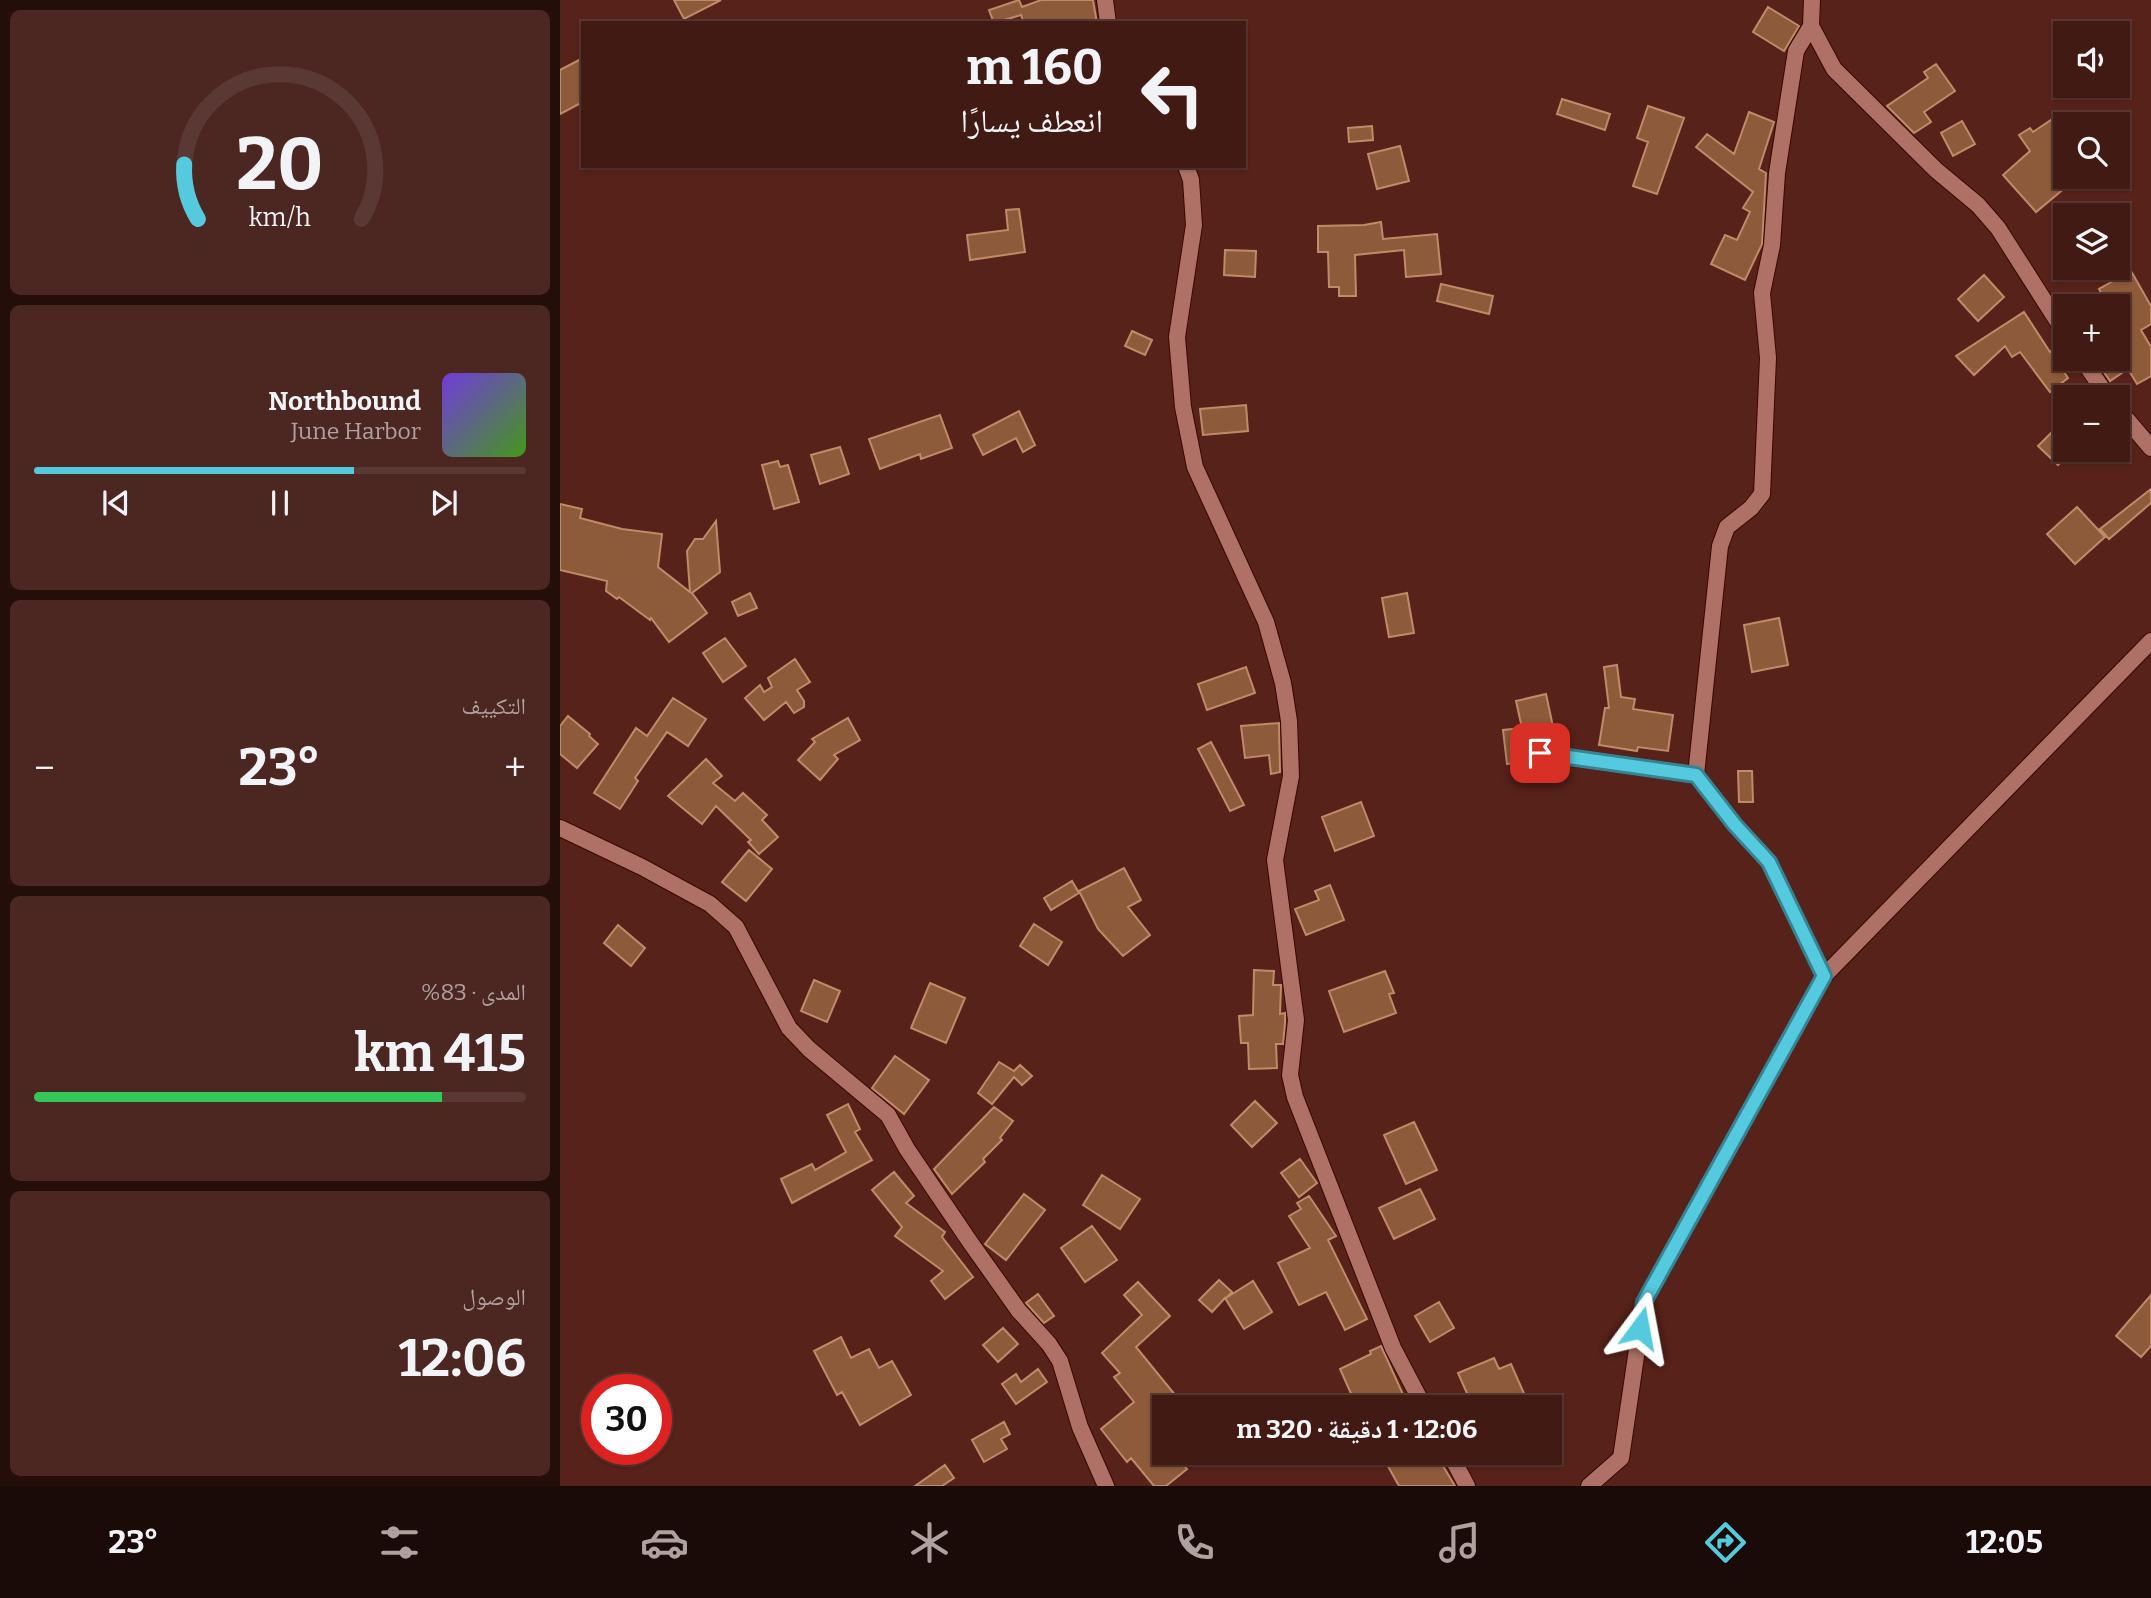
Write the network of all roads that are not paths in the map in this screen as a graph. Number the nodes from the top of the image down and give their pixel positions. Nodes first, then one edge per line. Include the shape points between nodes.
1 (1105, 0) edge
2 (1812, 0) edge
3 (1108, 21) edge
4 (1811, 26) junction
5 (1187, 168) edge
6 (2053, 314) edge
7 (2130, 423) edge
8 (2151, 448) edge
9 (2151, 641) edge
10 (1540, 753) dead end
11 (1696, 775) junction
12 (560, 828) edge
13 (1824, 976) junction
14 (1418, 1395) edge
15 (1456, 1465) edge
16 (1106, 1486) edge
17 (1467, 1486) edge
18 (1589, 1486) edge

1 - 3 street
2 - 4 street
4 - 6 street via 1834,69 1936,170 1979,205
4 - 11 street via 1796,51 1762,293 1768,358 1762,494 1727,527 1720,546
5 - 14 street via 1194,225 1177,337 1183,407 1195,467 1266,622 1289,721 1291,776 1275,860 1296,1020 1290,1075 1393,1348
7 - 8 street
9 - 13 street
10 - 11 street
11 - 13 street via 1769,862
12 - 16 street via 710,904 736,927 789,1028 888,1115 1018,1311 1049,1344 1060,1361 1080,1427
13 - 18 street via 1644,1302 1621,1458
15 - 17 street

